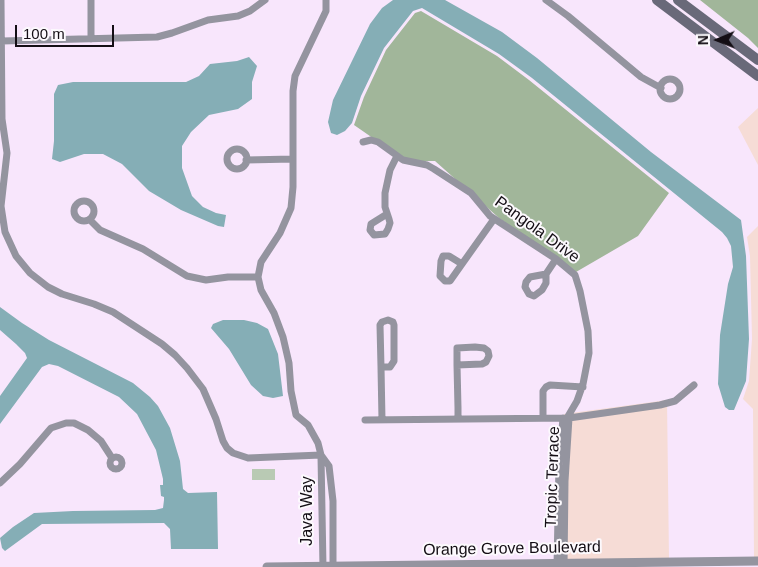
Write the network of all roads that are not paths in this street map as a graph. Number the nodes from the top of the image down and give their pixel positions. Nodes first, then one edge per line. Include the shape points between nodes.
1 (1, 0) edge
2 (90, 0) edge
3 (265, 0) edge
4 (326, 0) edge
5 (546, 0) edge
6 (657, 0) edge
7 (678, 0) edge
8 (91, 39) junction
9 (2, 41) junction
10 (758, 60) edge
11 (758, 76) edge
12 (660, 88) dead end
13 (364, 142) dead end
14 (396, 156) junction
15 (293, 159) junction
16 (246, 160) dead end
17 (387, 214) dead end
18 (494, 219) junction
19 (90, 220) dead end
20 (556, 260) junction
21 (462, 264) dead end
22 (546, 274) dead end
23 (258, 277) junction
24 (457, 365) junction
25 (381, 367) junction
26 (694, 385) dead end
27 (582, 387) junction
28 (543, 418) junction
29 (566, 418) junction
30 (458, 419) junction
31 (366, 420) dead end
32 (382, 420) junction
33 (321, 455) junction
34 (112, 458) dead end
35 (0, 483) edge
36 (758, 561) edge
37 (711, 564) edge
38 (561, 565) edge
39 (267, 567) edge
40 (322, 567) edge
41 (334, 567) edge

1 - 9 street
2 - 8 street
3 - 8 street via 238,16 208,20 172,33 141,38
4 - 15 street via 326,11 295,76
5 - 12 street via 641,77
6 - 11 main road
7 - 10 main road
8 - 9 street
9 - 33 street via 2,119 7,153 1,206 5,232 16,256 42,283 69,297 113,312 175,355 203,389 223,441 233,454 248,458
13 - 14 street, Pangola Drive via 378,142
14 - 17 street via 385,193
14 - 18 street, Pangola Drive via 427,165 471,193
15 - 16 street
15 - 23 street via 289,215 261,262
18 - 20 street, Pangola Drive
18 - 21 street
19 - 23 street via 100,230 143,248 187,276 206,280
20 - 22 street
20 - 27 street, Pangola Drive via 575,275 580,291 589,352
23 - 33 street via 284,337 296,415 308,425
24 - 24 street via 457,348 475,347 488,351 489,356 482,364
24 - 30 street
25 - 25 street via 380,325 388,320 394,325 394,361 390,367
25 - 32 street
26 - 29 street, Tropic Terrace via 675,401 660,405
27 - 28 street via 546,387 543,392
27 - 29 street, Pangola Drive
28 - 29 street
28 - 30 street
29 - 38 street, Tropic Terrace
30 - 32 street
31 - 32 street
33 - 40 street, Java Way
33 - 41 street via 331,475
34 - 35 street via 101,441 88,430 66,423 52,428
36 - 37 street, Orange Grove Boulevard
37 - 38 street, Orange Grove Boulevard
38 - 41 street, Orange Grove Boulevard
39 - 40 street, Orange Grove Boulevard
40 - 41 street, Orange Grove Boulevard

